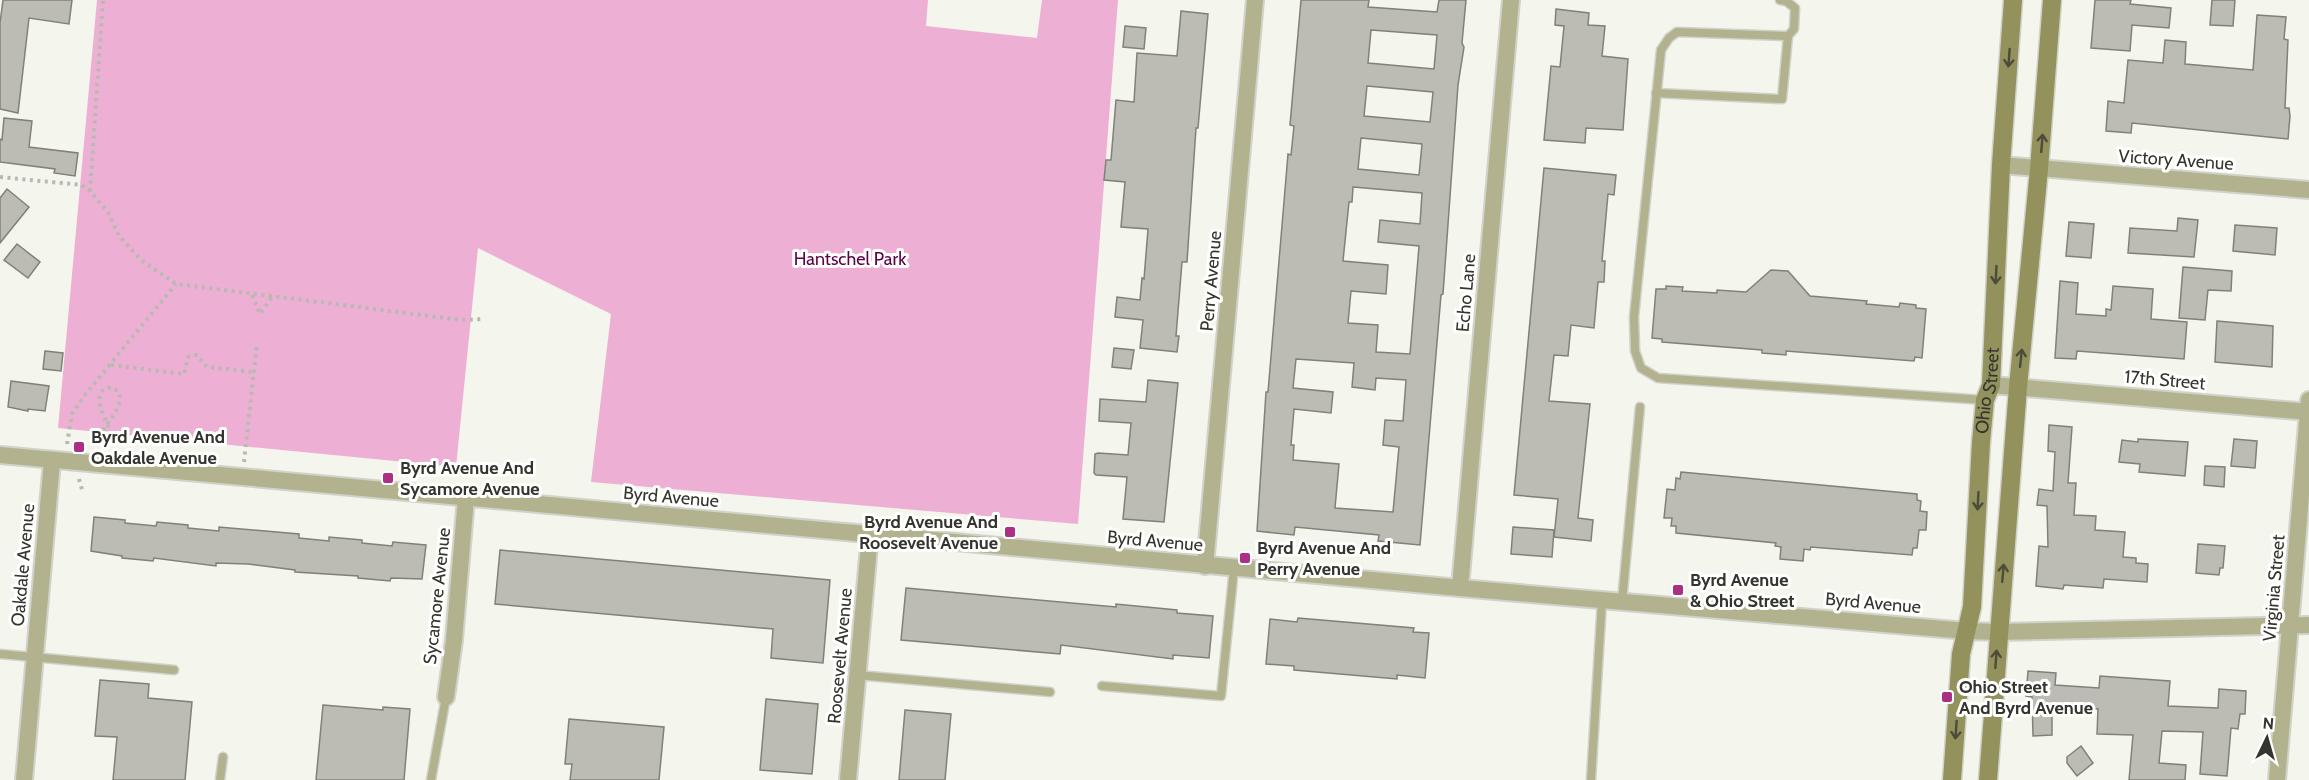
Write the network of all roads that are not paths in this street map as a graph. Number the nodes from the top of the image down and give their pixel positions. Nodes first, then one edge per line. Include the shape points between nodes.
1 (1255, 0) edge
2 (1511, 0) edge
3 (1780, 0) edge
4 (2013, 0) edge
5 (2052, 0) edge
6 (1788, 36) junction
7 (1656, 93) junction
8 (2001, 165) junction
9 (2040, 169) junction
10 (2309, 190) edge
11 (2018, 387) junction
12 (1988, 392) junction
13 (1640, 407) dead end
14 (2309, 408) edge
15 (0, 455) edge
16 (52, 461) junction
17 (466, 498) junction
18 (870, 535) junction
19 (1205, 566) junction
20 (1234, 568) junction
21 (1460, 588) junction
22 (1602, 601) junction
23 (1622, 602) junction
24 (2309, 625) edge
25 (2290, 626) junction
26 (1967, 631) junction
27 (1998, 632) junction
28 (0, 654) edge
29 (34, 657) junction
30 (174, 670) dead end
31 (857, 675) junction
32 (1102, 686) dead end
33 (1050, 692) dead end
34 (446, 697) joint
35 (223, 757) dead end
36 (24, 780) edge
37 (220, 780) edge
38 (431, 780) edge
39 (848, 780) edge
40 (1591, 780) edge
41 (1952, 780) edge
42 (1988, 780) edge
43 (2277, 780) edge

1 - 19 street, Perry Avenue
2 - 21 street, Echo Lane
3 - 6 lane via 1795,8 1794,29
4 -> 8 street, Ohio Street
9 -> 5 street, Ohio Street
6 - 7 lane via 1677,32 1661,50
6 - 7 lane via 1782,99
7 - 12 lane via 1634,317 1635,351 1641,369 1658,378
8 - 9 street, Victory Avenue
8 -> 12 street, Ohio Street
9 - 10 street, Victory Avenue
11 -> 9 street, Ohio Street
11 - 12 street, 17th Street
11 - 14 street, 17th Street
27 -> 11 street, Ohio Street
12 -> 26 street, Ohio Street
13 - 23 lane
14 - 25 street, Virginia Street
15 - 16 street, Byrd Avenue
16 - 17 street, Byrd Avenue
16 - 29 street, Oakdale Avenue
17 - 18 street, Byrd Avenue
17 - 34 street, Sycamore Avenue
18 - 19 street, Byrd Avenue
18 - 31 street, Roosevelt Avenue
19 - 20 street, Byrd Avenue
20 - 21 street, Byrd Avenue
20 - 32 lane via 1221,696
21 - 22 street, Byrd Avenue
22 - 23 street, Byrd Avenue
22 - 40 lane
23 - 26 street, Byrd Avenue
24 - 25 street, Byrd Avenue
25 - 27 street, Byrd Avenue
25 - 43 street, Virginia Street
26 - 27 street, Byrd Avenue
26 -> 41 street, Ohio Street via 1961,654
42 -> 27 street, Ohio Street
28 - 29 lane
29 - 30 lane
29 - 36 street, Oakdale Avenue
31 - 33 lane
31 - 39 street, Roosevelt Avenue
34 - 38 lane
35 - 37 lane

